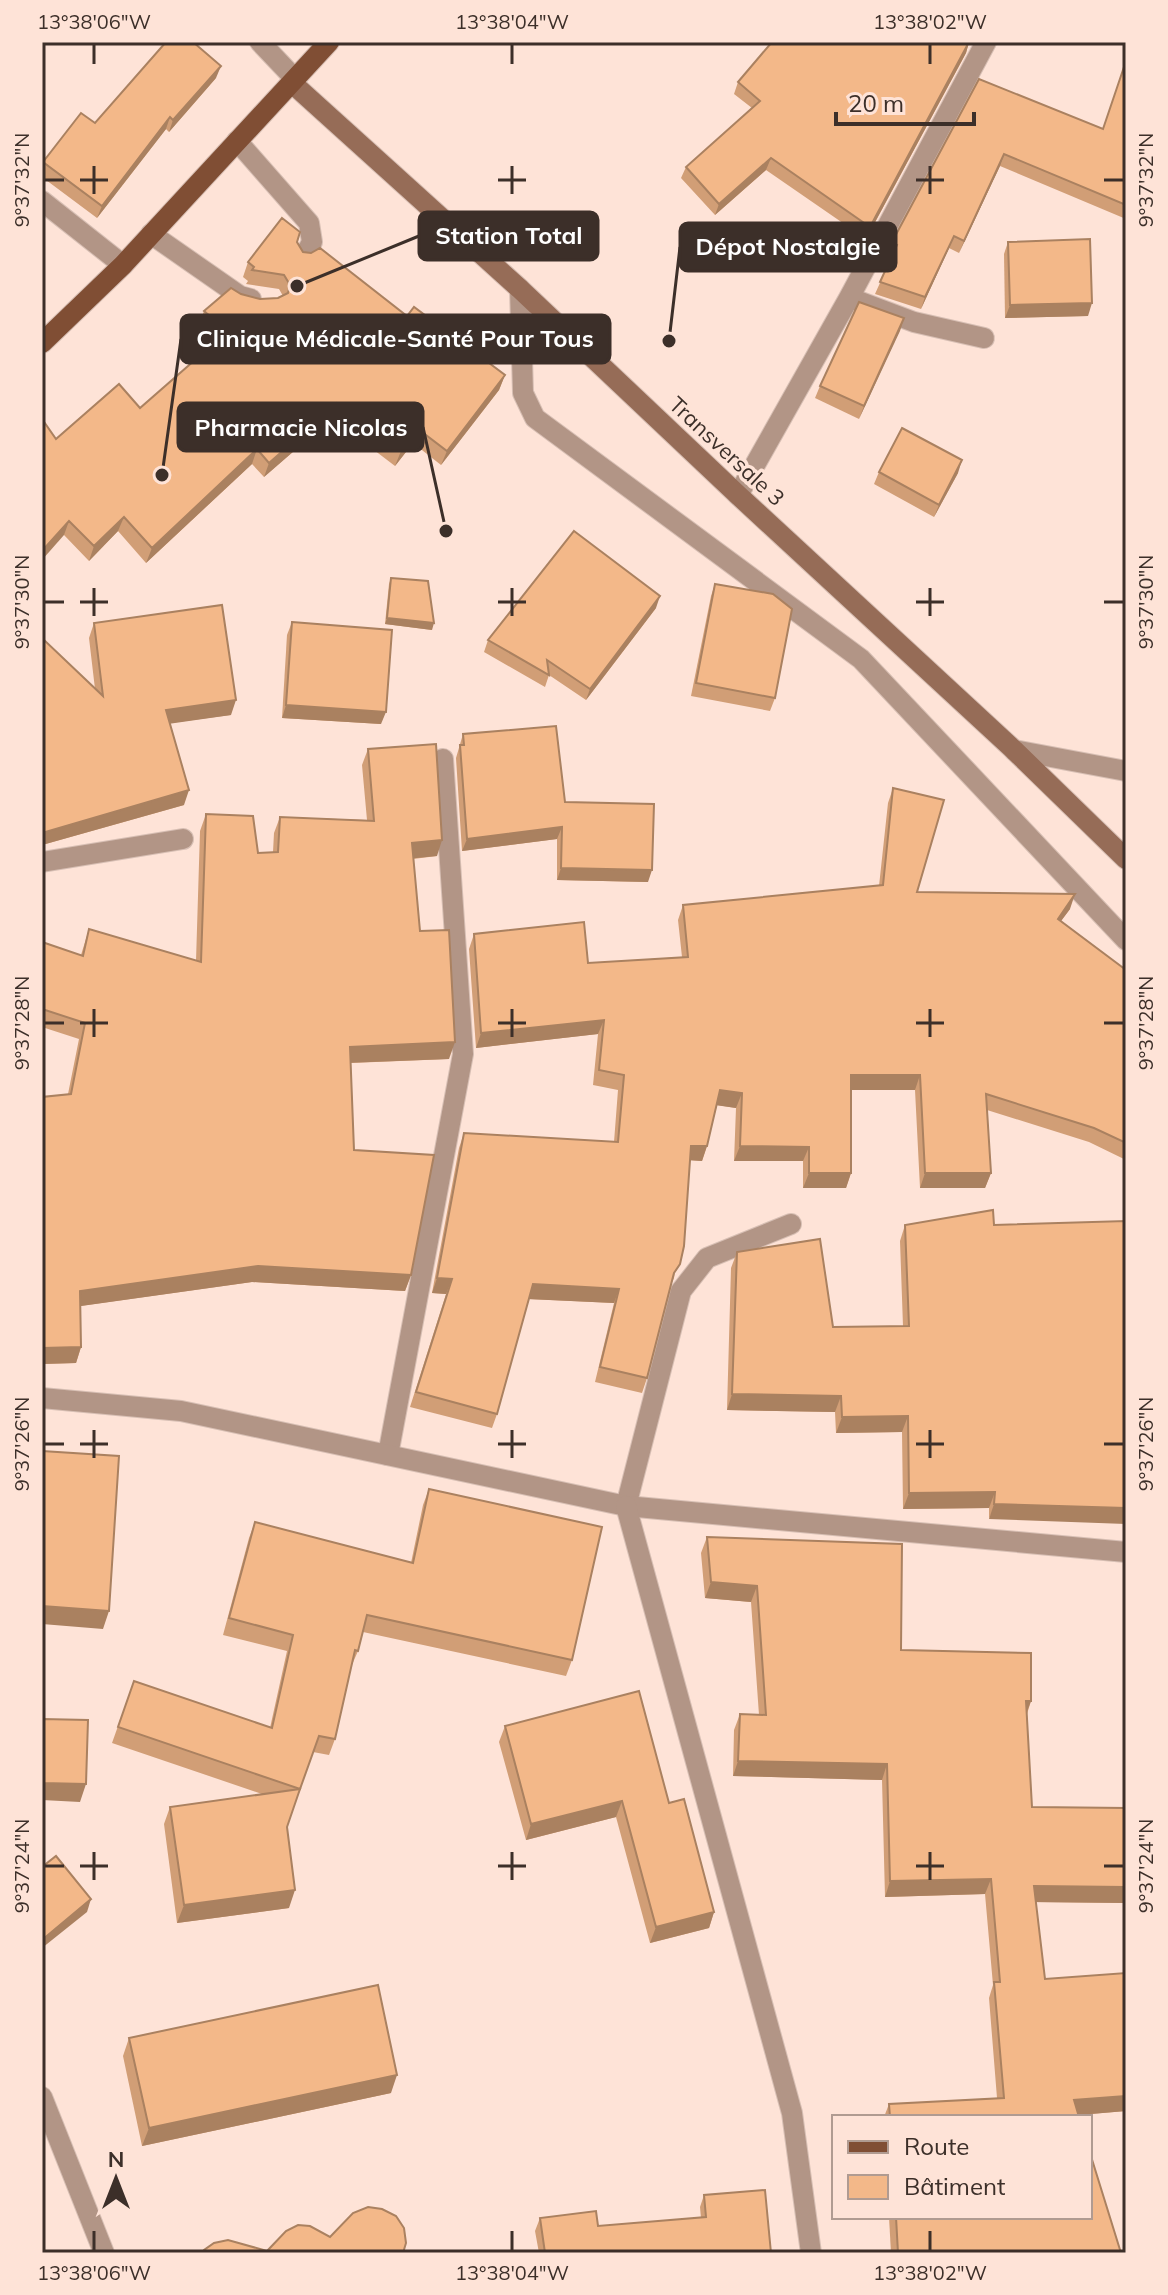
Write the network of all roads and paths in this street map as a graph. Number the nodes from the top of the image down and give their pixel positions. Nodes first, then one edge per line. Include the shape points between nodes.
1 (260, 42) edge
2 (329, 42) edge
3 (986, 42) edge
4 (294, 81) junction
5 (237, 141) junction
6 (42, 201) edge
7 (151, 234) junction
8 (305, 255) edge
9 (123, 265) junction
10 (520, 289) junction
11 (849, 298) junction
12 (272, 300) edge
13 (984, 338) dead end
14 (42, 343) edge
15 (738, 495) junction
16 (1014, 750) junction
17 (443, 759) dead end
18 (1126, 771) edge
19 (183, 839) dead end
20 (1126, 859) edge
21 (42, 862) edge
22 (1126, 940) edge
23 (791, 1224) dead end
24 (42, 1398) edge
25 (388, 1455) junction
26 (626, 1506) junction
27 (1126, 1552) edge
28 (42, 2097) edge
29 (104, 2253) edge
30 (811, 2253) edge

1 - 4 street
2 - 4 main road
3 - 11 street
4 - 5 main road
4 - 10 main road, Transversale 3
5 - 7 main road
5 - 8 street via 309,223 312,242
6 - 9 street
7 - 9 main road
7 - 12 street via 240,296
9 - 14 main road
10 - 15 main road, Transversale 3
10 - 22 street via 523,393 535,418 861,659
11 - 13 street via 914,322
11 - 15 street
15 - 16 main road, Transversale 3
16 - 18 street
16 - 20 main road, Transversale 3
17 - 25 street via 463,1054
19 - 21 street
23 - 26 street via 707,1258 681,1291
24 - 25 street via 181,1411
25 - 26 street
26 - 27 street
26 - 30 street via 792,2113
28 - 29 street

